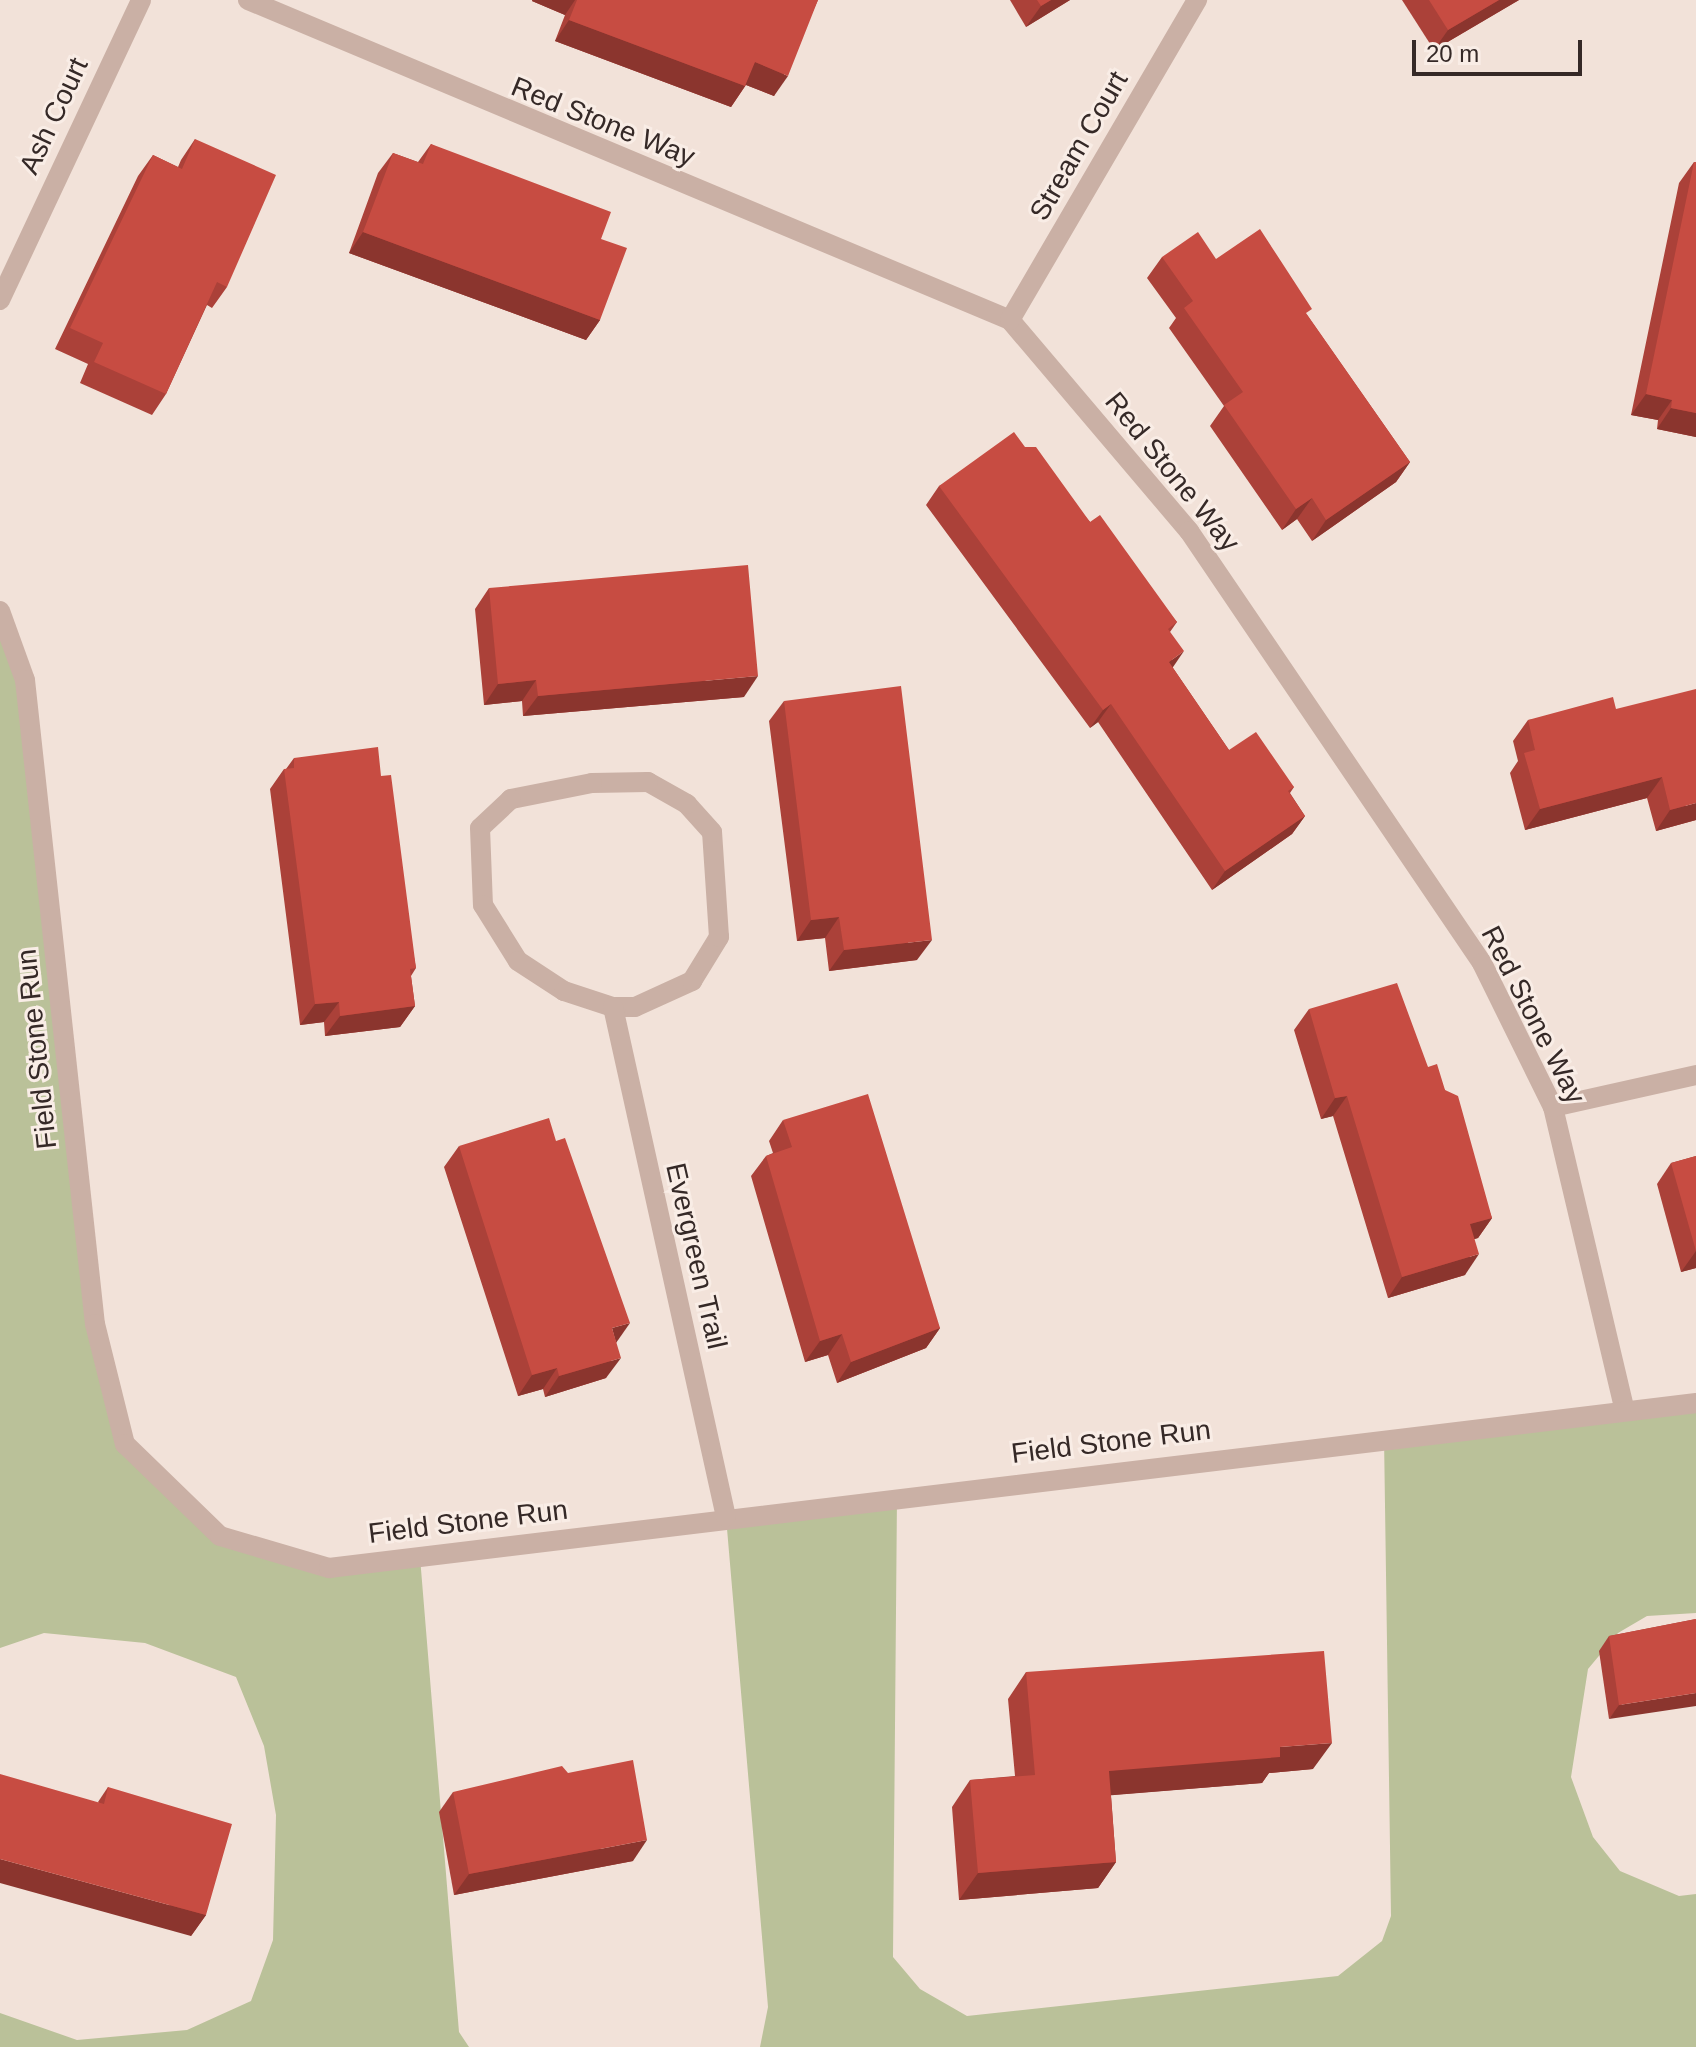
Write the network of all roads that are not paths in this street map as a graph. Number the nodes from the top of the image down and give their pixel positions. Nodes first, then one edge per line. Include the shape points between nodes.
1 (141, 0) edge
2 (248, 0) edge
3 (1197, 0) edge
4 (0, 300) edge
5 (1010, 320) junction
6 (0, 611) edge
7 (613, 1007) junction
8 (1696, 1075) edge
9 (1553, 1107) junction
10 (1696, 1403) edge
11 (1624, 1407) junction
12 (726, 1517) junction

1 - 4 street, Ash Court
2 - 5 street, Red Stone Way
3 - 5 street, Stream Court
5 - 9 street, Red Stone Way via 1198,544 1482,963
6 - 12 street, Field Stone Run via 25,680 95,1324 125,1444 220,1536 329,1568
7 - 7 street via 564,991 518,961 483,905 480,828 511,799 592,783 648,782 687,804 712,832 719,937 692,981 635,1007
7 - 12 street, Evergreen Trail
8 - 9 street
9 - 11 street, Red Stone Way
10 - 11 street, Field Stone Run
11 - 12 street, Field Stone Run

